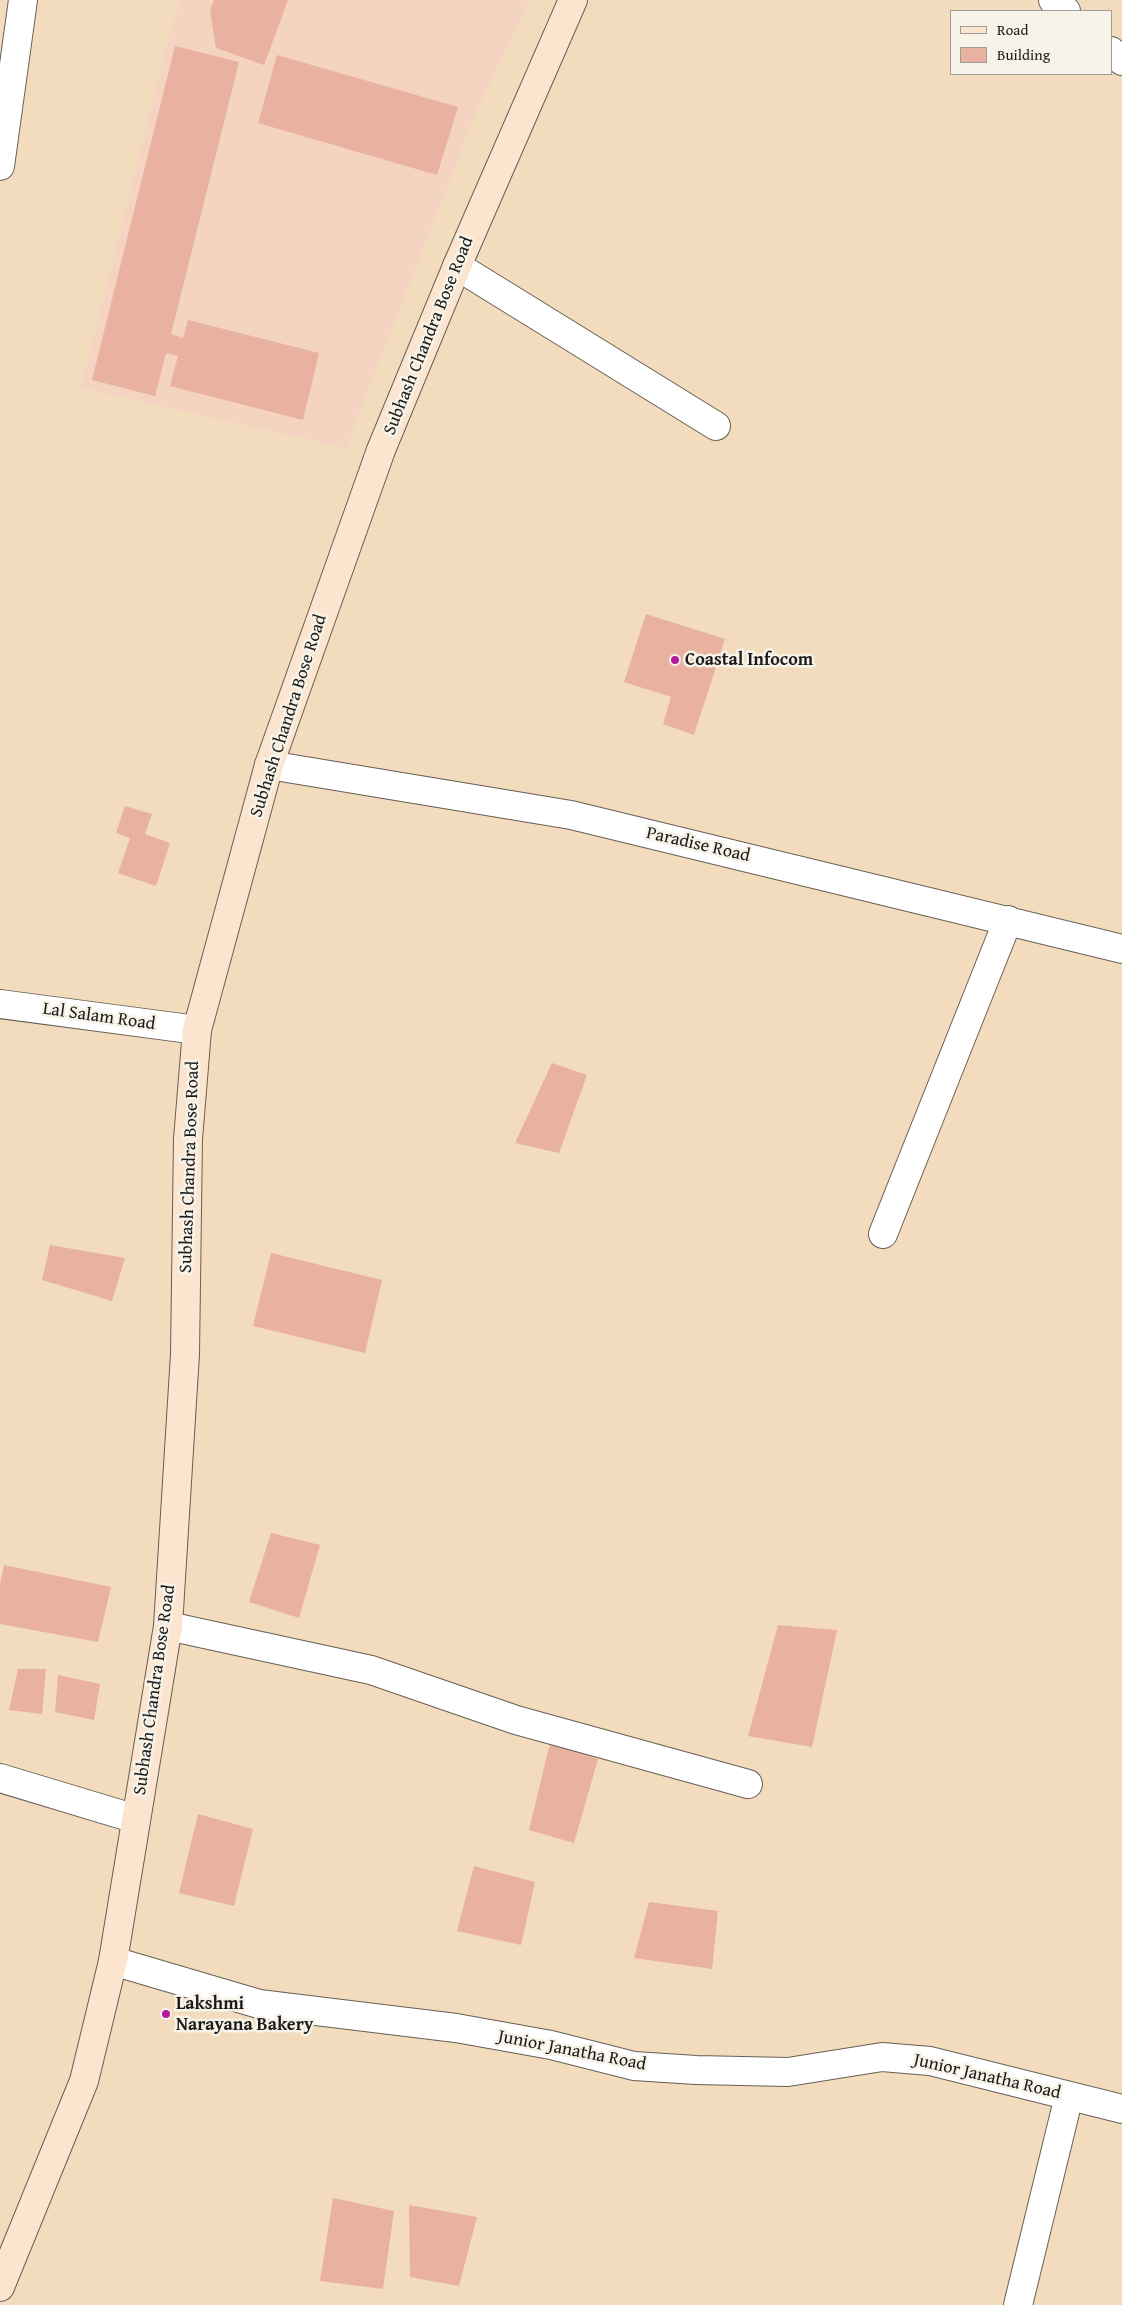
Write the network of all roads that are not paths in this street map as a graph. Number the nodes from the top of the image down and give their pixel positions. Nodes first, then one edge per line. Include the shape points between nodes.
1 (23, 0) edge
2 (573, 0) edge
3 (1053, 0) edge
4 (1065, 10) edge
5 (1112, 52) edge
6 (1122, 61) edge
7 (0, 166) edge
8 (457, 266) junction
9 (716, 426) dead end
10 (269, 765) junction
11 (1008, 920) junction
12 (1122, 949) edge
13 (0, 1004) edge
14 (197, 1030) junction
15 (883, 1234) dead end
16 (168, 1626) junction
17 (0, 1778) edge
18 (748, 1784) dead end
19 (136, 1819) junction
20 (114, 1961) junction
21 (1069, 2096) junction
22 (1122, 2109) edge
23 (0, 2288) edge
24 (1018, 2305) edge

1 - 7 street
2 - 8 main road, Subhash Chandra Bose Road
3 - 4 street
5 - 6 street
8 - 9 street
8 - 10 main road, Subhash Chandra Bose Road via 381,450
10 - 11 street, Paradise Road via 570,815
10 - 14 main road, Subhash Chandra Bose Road
11 - 12 street, Paradise Road
11 - 15 street
13 - 14 street, Lal Salam Road
14 - 16 main road, Subhash Chandra Bose Road via 188,1139 185,1354
16 - 18 street via 371,1670 516,1720
16 - 19 main road, Subhash Chandra Bose Road
17 - 19 street
19 - 20 main road, Subhash Chandra Bose Road
20 - 21 street, Junior Janatha Road via 259,2004 456,2028 551,2045 634,2066 788,2072 882,2057 930,2061
20 - 23 main road, Subhash Chandra Bose Road via 84,2081
21 - 22 street, Junior Janatha Road
21 - 24 street

